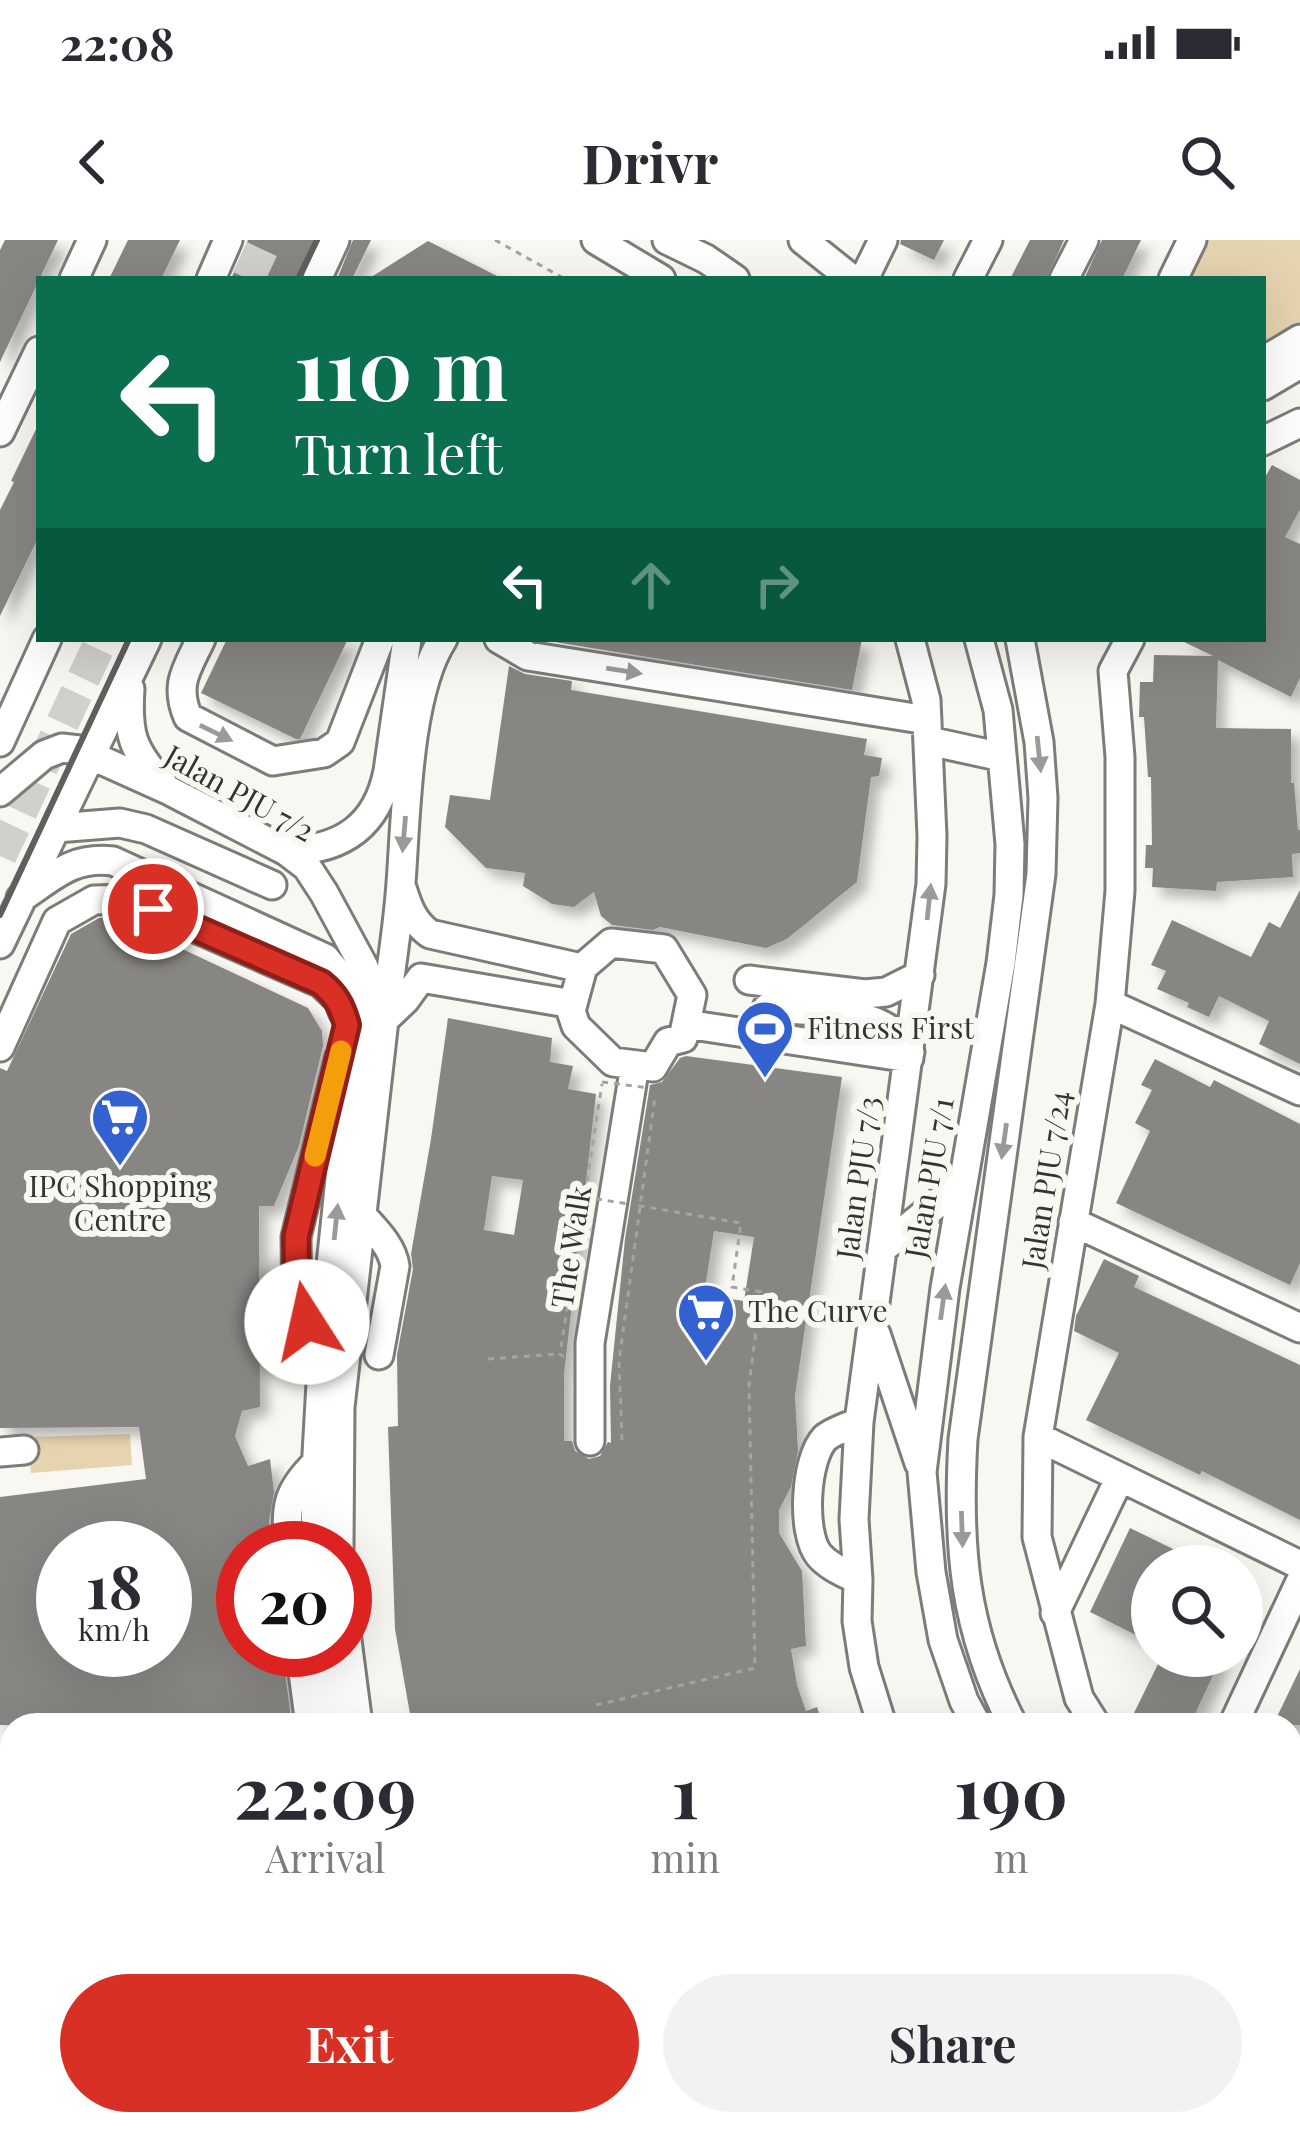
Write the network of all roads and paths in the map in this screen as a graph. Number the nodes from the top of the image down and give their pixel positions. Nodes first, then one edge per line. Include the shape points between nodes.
1 (92, 240) edge
2 (335, 240) edge
3 (495, 240) edge
4 (596, 240) edge
5 (667, 240) edge
6 (803, 240) edge
7 (884, 240) edge
8 (988, 240) edge
9 (1084, 240) edge
10 (1192, 240) edge
11 (228, 242) edge
12 (75, 276) edge
13 (212, 276) edge
14 (318, 276) edge
15 (561, 276) edge
16 (656, 276) edge
17 (731, 276) edge
18 (848, 276) edge
19 (866, 276) edge
20 (970, 276) edge
21 (1066, 276) edge
22 (1174, 276) edge
23 (1300, 339) edge
24 (36, 357) edge
25 (1266, 359) edge
26 (1300, 364) edge
27 (1266, 384) edge
28 (1300, 423) edge
29 (0, 432) edge
30 (1266, 440) edge
31 (46, 642) edge
32 (146, 642) edge
33 (200, 642) edge
34 (379, 642) edge
35 (407, 642) edge
36 (440, 642) edge
37 (508, 642) edge
38 (911, 642) edge
39 (980, 642) edge
40 (1128, 642) edge
41 (1022, 643) edge
42 (131, 673) junction
43 (928, 731) junction
44 (0, 742) edge
45 (92, 754) junction
46 (1002, 757) junction
47 (170, 791) junction
48 (0, 792) edge
49 (56, 828) junction
50 (286, 851) junction
51 (401, 884) junction
52 (272, 885) dead end
53 (21, 898) junction
54 (178, 918) junction
55 (0, 944) edge
56 (394, 949) junction
57 (920, 975) junction
58 (748, 980) dead end
59 (575, 983) junction
60 (1110, 1004) junction
61 (766, 1009) dead end
62 (383, 1020) junction
63 (686, 1024) junction
64 (0, 1047) edge
65 (909, 1055) junction
66 (642, 1077) junction
67 (602, 1082) dead end
68 (1300, 1091) edge
69 (962, 1184) junction
70 (584, 1197) dead end
71 (360, 1213) junction
72 (1073, 1222) junction
73 (882, 1250) junction
74 (872, 1324) junction
75 (1300, 1328) edge
76 (335, 1332) junction
77 (560, 1354) dead end
78 (380, 1355) dead end
79 (488, 1359) dead end
80 (859, 1422) junction
81 (1038, 1436) junction
82 (622, 1440) dead end
83 (590, 1441) dead end
84 (317, 1462) junction
85 (922, 1472) junction
86 (1120, 1477) junction
87 (288, 1521) edge
88 (316, 1521) edge
89 (339, 1521) edge
90 (1300, 1565) edge
91 (858, 1580) junction
92 (1300, 1582) edge
93 (1055, 1613) junction
94 (304, 1677) edge
95 (329, 1677) edge
96 (350, 1677) edge
97 (353, 1677) edge
98 (596, 1705) dead end
99 (308, 1713) edge
100 (335, 1713) edge
101 (356, 1713) edge
102 (371, 1713) edge
103 (877, 1713) edge
104 (965, 1713) edge
105 (1007, 1713) edge
106 (1088, 1713) edge
107 (1239, 1713) edge

1 - 12 street
2 - 14 street
3 - 15 path
4 - 16 street
5 - 17 street
6 - 18 street
7 - 19 street
8 - 20 street
9 - 21 street
10 - 22 street
11 - 13 street
23 - 25 street
24 - 29 street
26 - 27 street
28 - 30 street
31 - 44 street
32 - 42 street
33 -> 34 street via 180,683 188,718 273,760 324,753 340,742
35 - 50 street via 388,771 373,815 314,850
36 -> 51 street via 422,691
37 -> 43 street via 528,656
38 - 43 street, Jalan PJU 7/3
39 - 46 street, Jalan PJU 7/1
40 - 60 street, Jalan PJU 7/24 via 1114,670 1120,891
41 -> 105 street via 1039,742 1040,874 961,1495 974,1632
42 - 45 street
42 - 47 street via 133,740
43 - 46 street
57 -> 43 street, Jalan PJU 7/3 via 932,868
45 - 47 street, Jalan PJU 7/2
45 - 48 street via 62,748 44,755
45 - 49 street
46 - 69 street, Jalan PJU 7/1 via 1009,895
47 - 50 street, Jalan PJU 7/2
49 - 52 street via 146,829
49 - 53 street
50 - 62 street, Jalan PJU 7/2 via 324,892
51 - 56 street
51 - 59 street via 410,914 430,934
53 - 54 street, Jalan PJU 7/2 via 68,866 112,861
53 - 55 street
54 - 64 street via 129,899 94,901 57,921
76 -> 54 street, Jalan PJU 7/2 via 358,1008 326,958
56 - 59 street
56 - 62 street
57 - 58 street via 865,994
57 - 65 street, Jalan PJU 7/3
59 - 62 street via 421,978
59 - 63 street via 611,943 664,950 692,994
59 - 66 street via 576,1026
60 - 68 street
60 - 72 street, Jalan PJU 7/24
61 - 65 street via 881,1024
62 - 71 street, Jalan PJU 7/2
63 - 65 street
63 - 66 street via 683,1038 668,1042
65 - 73 street, Jalan PJU 7/3
66 - 67 path, bridge
66 - 82 path via 656,1089 619,1361
66 - 83 street, The Walk via 590,1343
69 - 73 street
85 -> 69 street, Jalan PJU 7/1
70 - 98 path, bridge via 741,1223 732,1287 761,1292 749,1385 755,1668
71 - 76 street, Jalan PJU 7/2
71 - 78 street via 394,1255
72 - 75 street
72 - 81 street, Jalan PJU 7/24
73 - 74 street, Jalan PJU 7/3
74 - 80 street, Jalan PJU 7/3
74 - 85 street
76 - 84 street, Jalan PJU 7/2
76 - 89 street, Jalan PJU 7/2
77 - 79 path
80 - 91 street, Jalan PJU 7/3
80 - 91 street via 826,1438 808,1478 814,1550
81 - 86 street
81 - 93 street, Jalan PJU 7/24 via 1037,1537
84 - 87 street via 287,1503
84 - 88 street, Jalan PJU 7/2
85 - 104 street, Jalan PJU 7/1 via 939,1618
86 - 90 street
86 - 93 street
91 - 103 street, Jalan PJU 7/3 via 860,1644
92 - 107 street
93 - 106 street, Jalan PJU 7/24
94 - 99 street
95 - 100 street
96 - 101 street
97 - 102 street

